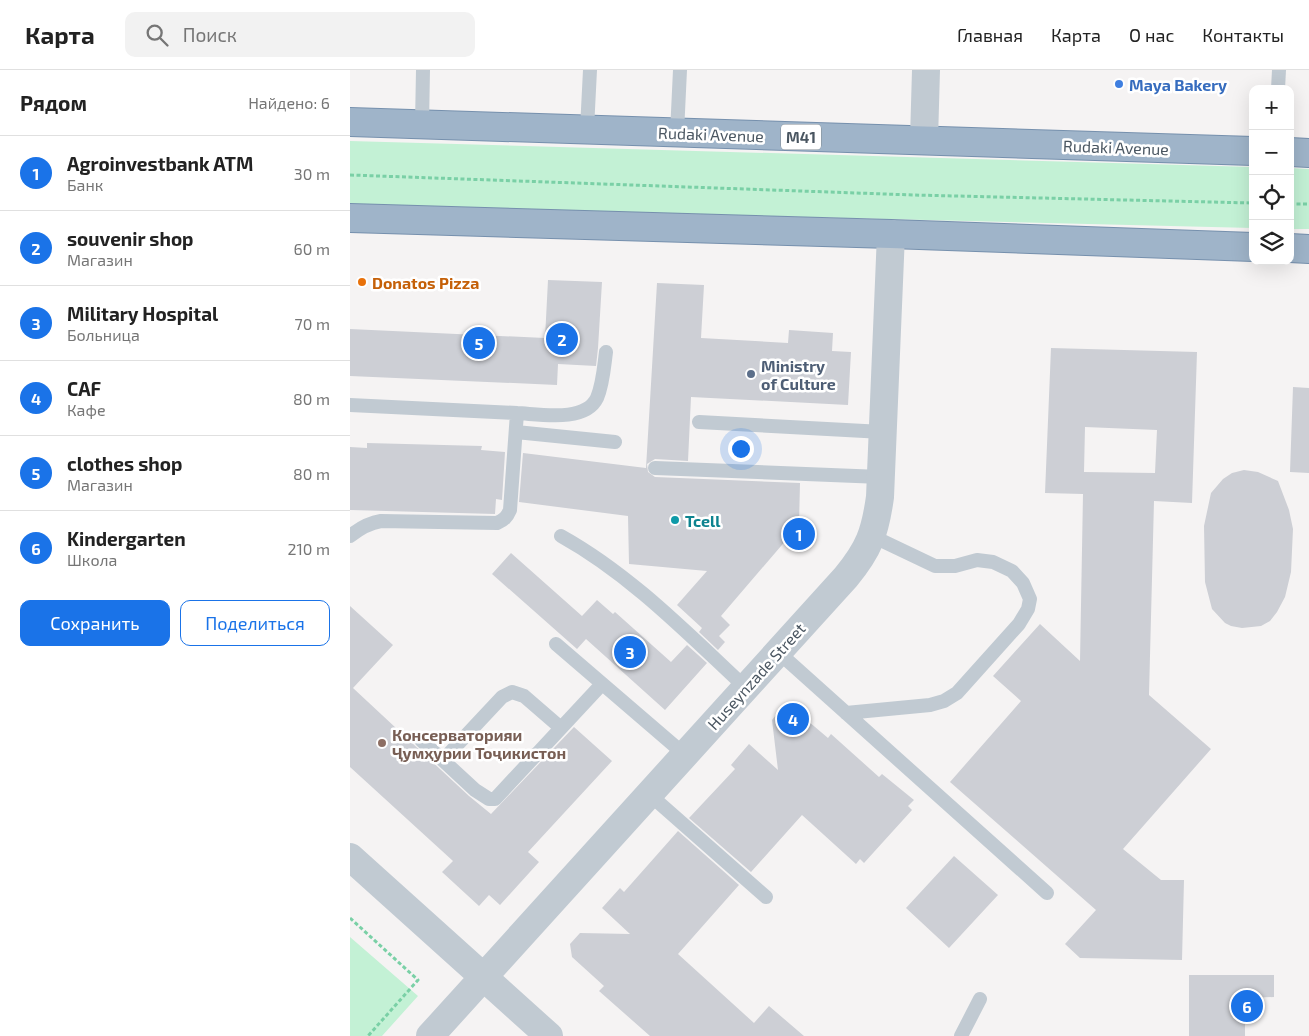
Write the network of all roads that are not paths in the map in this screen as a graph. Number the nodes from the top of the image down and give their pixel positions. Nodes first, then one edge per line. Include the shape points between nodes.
1 (423, 70) edge
2 (590, 70) edge
3 (680, 70) edge
4 (926, 70) edge
5 (1279, 70) edge
6 (1278, 85) edge
7 (350, 122) edge
8 (422, 124) junction
9 (587, 129) junction
10 (677, 132) junction
11 (924, 140) junction
12 (1249, 151) edge
13 (1294, 152) edge
14 (1309, 153) edge
15 (350, 218) edge
16 (891, 234) junction
17 (1249, 247) edge
18 (1294, 248) edge
19 (1309, 249) edge
20 (606, 352) dead end
21 (350, 404) edge
22 (517, 413) junction
23 (699, 422) dead end
24 (516, 432) junction
25 (883, 432) junction
26 (615, 442) dead end
27 (655, 468) dead end
28 (881, 477) junction
29 (350, 536) edge
30 (561, 536) dead end
31 (872, 536) junction
32 (556, 644) dead end
33 (777, 651) junction
34 (602, 684) junction
35 (745, 687) junction
36 (846, 713) junction
37 (561, 728) junction
38 (421, 740) dead end
39 (684, 754) junction
40 (443, 760) junction
41 (648, 794) junction
42 (350, 857) edge
43 (1047, 893) dead end
44 (766, 897) dead end
45 (483, 976) junction
46 (980, 999) dead end
47 (430, 1036) edge
48 (549, 1036) edge
49 (961, 1036) edge

1 - 8 lane
2 - 9 lane
3 - 10 lane
4 - 11 street
5 - 6 lane
7 - 8 highway, Rudaki Avenue / M41
8 - 9 highway, Rudaki Avenue / M41
9 - 10 highway, Rudaki Avenue / M41
10 - 11 highway, Rudaki Avenue / M41
11 - 12 highway, Rudaki Avenue / M41
13 - 14 highway
15 - 16 highway
16 - 17 highway
16 - 25 street, Huseynzade Street
18 - 19 highway
20 - 22 lane via 599,391 590,406 566,415
21 - 22 lane
22 - 24 lane
23 - 25 lane
24 - 26 lane
24 - 29 lane via 510,510 502,521 381,521 362,527
25 - 28 street, Huseynzade Street
27 - 28 lane
28 - 31 street, Huseynzade Street
30 - 35 lane via 630,583
31 - 33 street, Huseynzade Street via 851,570
31 - 36 lane via 935,566 955,566 977,560 993,562 1012,571 1023,583 1030,599 1019,624 957,693 930,705
32 - 34 lane
33 - 35 street, Huseynzade Street
33 - 36 lane
34 - 37 lane
34 - 39 lane
35 - 39 street, Huseynzade Street
36 - 43 lane
37 - 40 lane via 524,696 512,692 502,697
37 - 40 lane via 495,798 489,799 474,790
38 - 40 lane
39 - 41 street, Huseynzade Street
41 - 44 lane
41 - 45 street, Huseynzade Street
42 - 45 street
45 - 47 street, Huseynzade Street
45 - 48 street
46 - 49 lane

